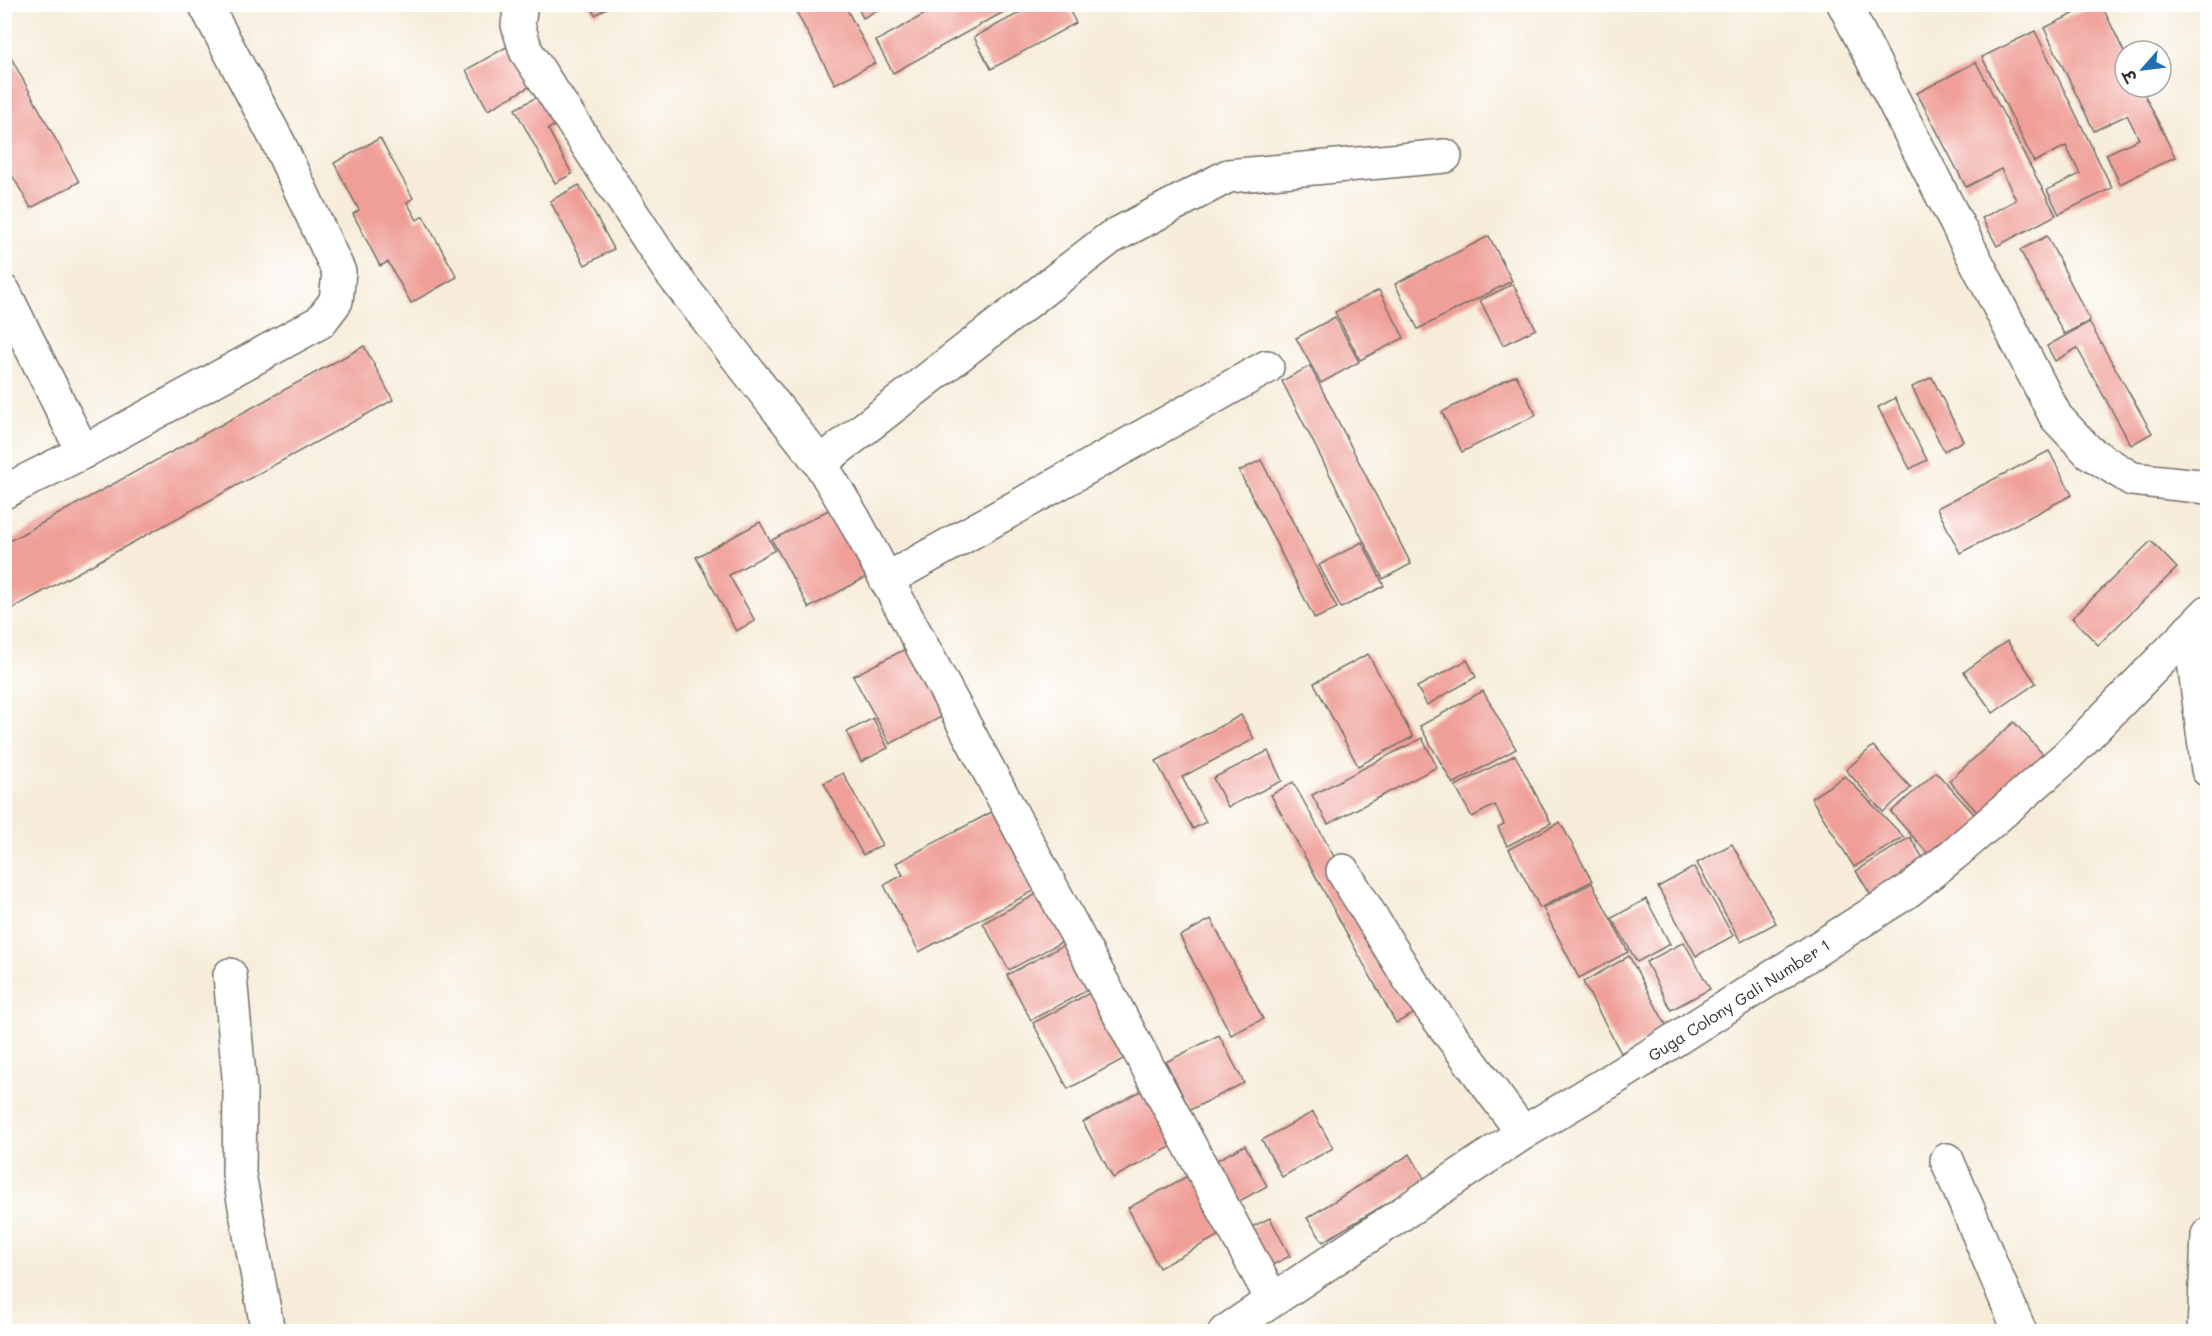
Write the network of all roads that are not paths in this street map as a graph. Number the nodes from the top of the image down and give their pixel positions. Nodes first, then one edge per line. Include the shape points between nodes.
1 (205, 4) edge
2 (521, 4) edge
3 (1845, 4) edge
4 (1445, 156) dead end
5 (4, 292) edge
6 (1267, 367) dead end
7 (84, 452) junction
8 (820, 463) junction
9 (2208, 487) edge
10 (4, 492) edge
11 (886, 580) junction
12 (2199, 621) edge
13 (2208, 770) edge
14 (1343, 871) dead end
15 (230, 975) dead end
16 (1523, 1133) junction
17 (1947, 1160) dead end
18 (2208, 1235) edge
19 (1272, 1299) junction
20 (268, 1332) edge
21 (1224, 1332) edge
22 (2020, 1332) edge
23 (2204, 1332) edge

1 - 7 street via 279,144 339,272 336,301 320,322
2 - 8 street via 518,25 526,51 669,270
3 - 9 street via 2055,417 2089,453 2132,479
4 - 8 street via 1228,176 1110,238
5 - 7 street
6 - 11 street
7 - 10 street
8 - 11 street
11 - 19 street
12 - 13 street
12 - 16 street, Guga Colony Gali Number 1 via 2066,757 1908,891
14 - 16 street via 1410,980
15 - 20 street via 240,1089 239,1174
16 - 19 street, Guga Colony Gali Number 1
17 - 22 street
18 - 23 street
19 - 21 street, Guga Colony Gali Number 1

